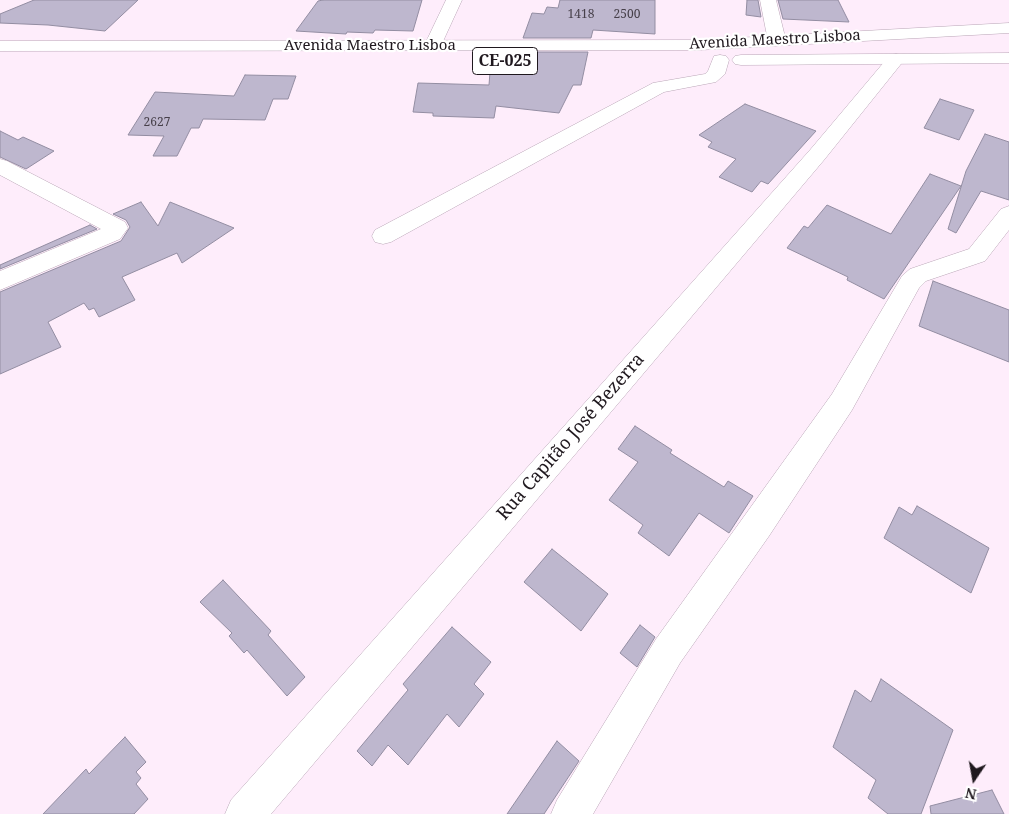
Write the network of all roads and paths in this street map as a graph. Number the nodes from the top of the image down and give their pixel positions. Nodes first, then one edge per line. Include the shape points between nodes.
1 (454, 0) edge
2 (768, 0) edge
3 (1009, 28) edge
4 (777, 41) junction
5 (0, 46) edge
6 (433, 46) junction
7 (1009, 58) edge
8 (896, 59) junction
9 (720, 60) junction
10 (0, 62) edge
11 (0, 166) edge
12 (1009, 214) edge
13 (383, 236) dead end
14 (0, 281) edge
15 (244, 814) edge
16 (571, 814) edge

1 - 6 main road
2 - 4 main road
3 - 4 main road, Avenida Maestro Lisboa / CE-025
4 - 6 main road, Avenida Maestro Lisboa / CE-025 via 699,45
5 - 6 main road, Avenida Maestro Lisboa / CE-025
7 - 8 main road, Avenida Maestro Lisboa / CE-025
8 - 9 main road, Avenida Maestro Lisboa / CE-025
8 - 15 main road, Rua Capitão José Bezerra
9 - 10 main road, Avenida Maestro Lisboa / CE-025
9 - 13 main road via 716,74 710,78 659,87
11 - 14 main road via 117,228
12 - 16 main road via 977,255 918,274 910,282 842,402 668,651

